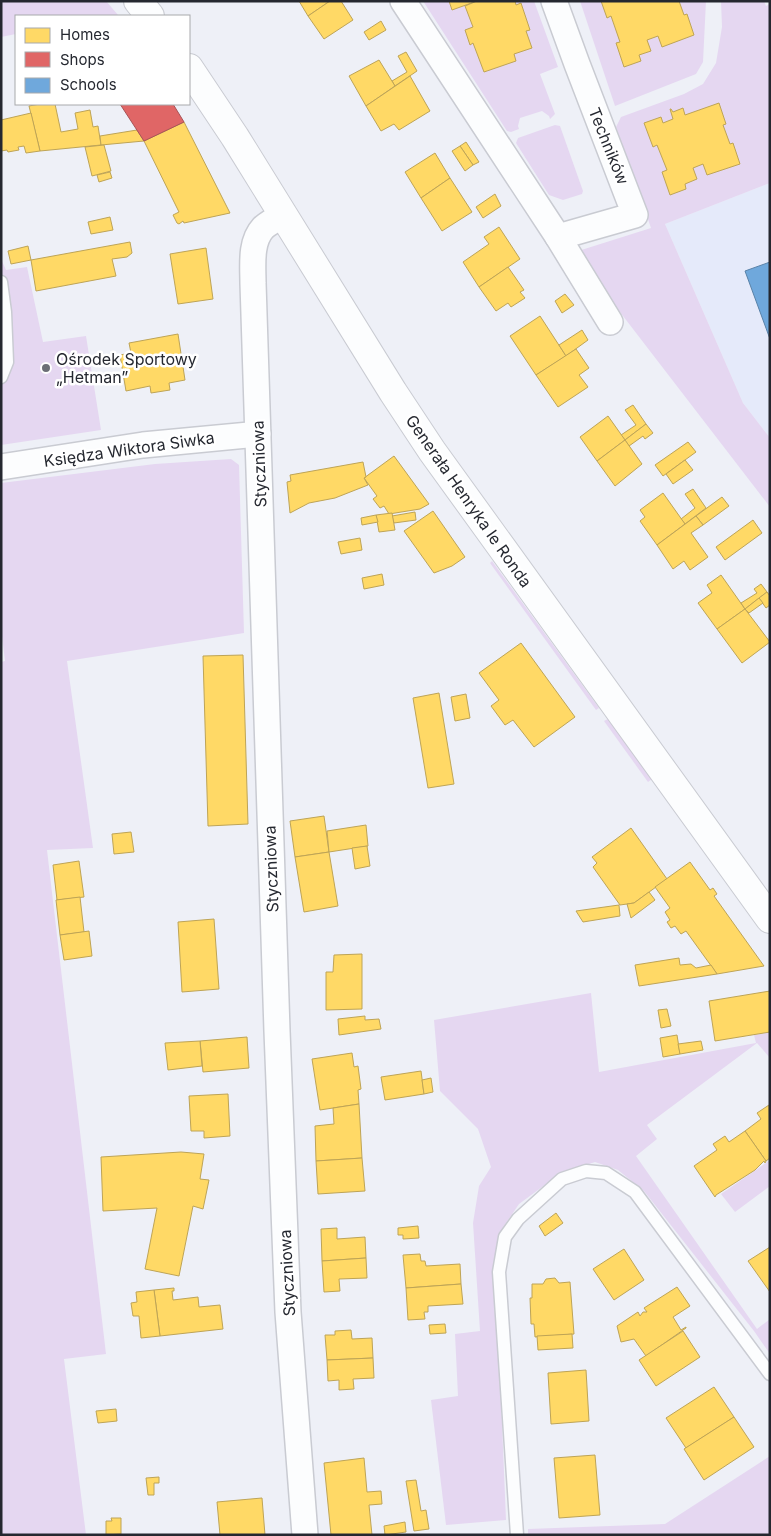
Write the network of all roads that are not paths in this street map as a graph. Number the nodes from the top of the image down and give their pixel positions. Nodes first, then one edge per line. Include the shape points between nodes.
1 (138, 1) edge
2 (403, 1) edge
3 (554, 1) edge
4 (149, 15) edge
5 (190, 70) edge
6 (283, 214) junction
7 (558, 237) junction
8 (1, 282) edge
9 (610, 322) dead end
10 (1, 377) edge
11 (258, 434) junction
12 (1, 467) edge
13 (770, 919) edge
14 (770, 1374) edge
15 (305, 1535) edge
16 (517, 1535) edge

1 - 4 street
2 - 7 street
3 - 7 street, Techników via 635,215
5 - 6 street, Generała Henryka le Ronda
6 - 11 street, Styczniowa via 263,228 253,254
6 - 13 street, Generała Henryka le Ronda via 432,451
7 - 9 street
8 - 10 lane via 6,362
11 - 12 street, Księdza Wiktora Siwka via 143,445
11 - 15 street, Styczniowa via 288,1312
14 - 16 lane via 635,1192 606,1173 586,1171 562,1179 518,1219 505,1237 499,1272

